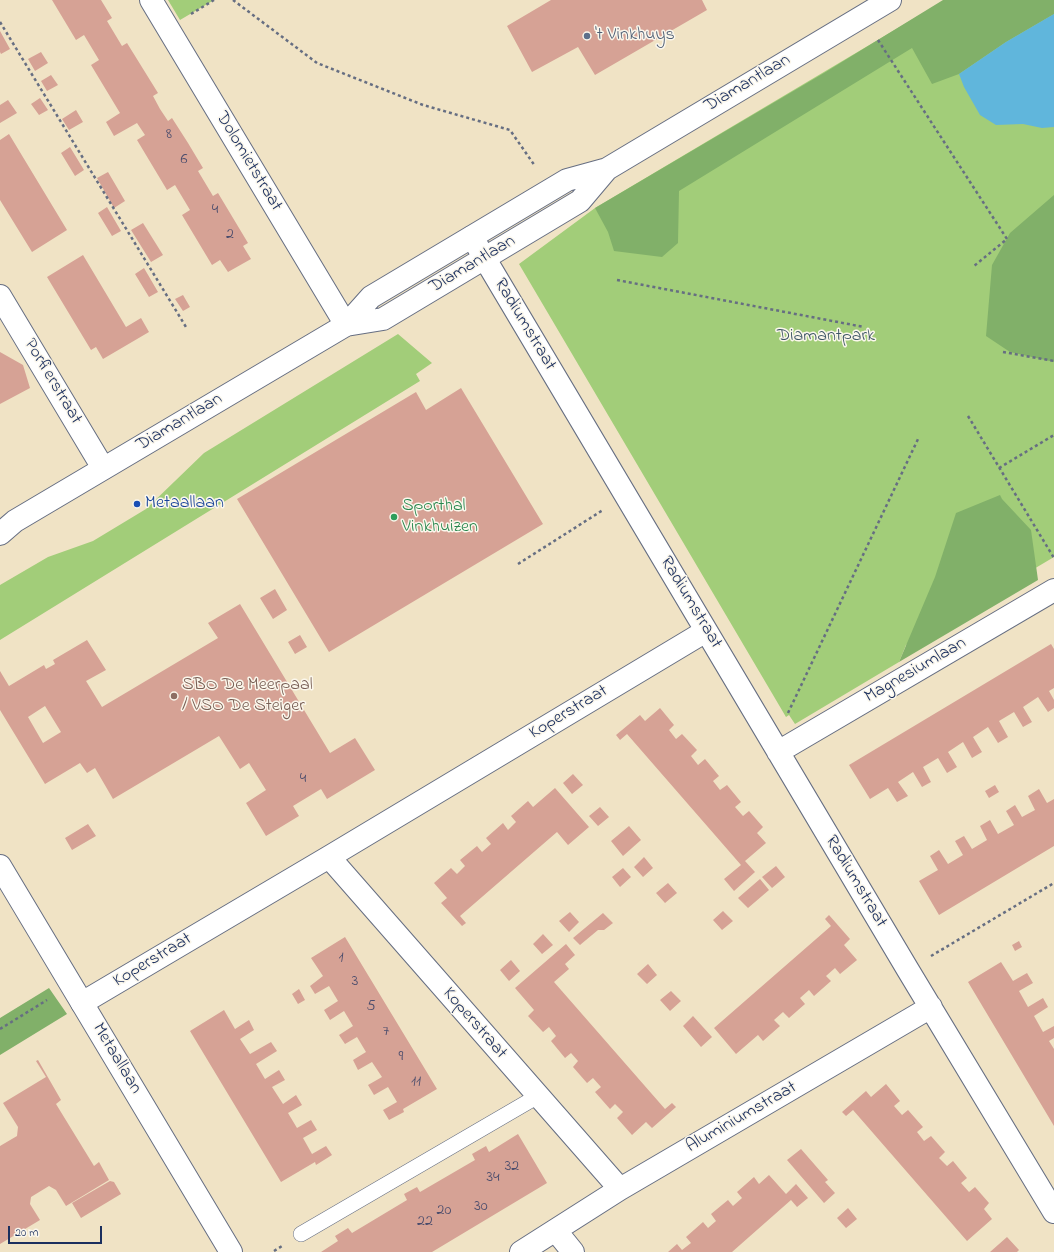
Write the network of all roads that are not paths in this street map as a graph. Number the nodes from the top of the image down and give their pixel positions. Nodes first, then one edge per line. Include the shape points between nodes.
1 (151, 0) edge
2 (890, 0) edge
3 (607, 169) junction
4 (472, 237) junction
5 (484, 258) junction
6 (2, 304) edge
7 (346, 325) junction
8 (103, 468) junction
9 (5, 527) edge
10 (1054, 590) edge
11 (706, 631) junction
12 (778, 752) junction
13 (329, 857) junction
14 (0, 866) edge
15 (82, 1003) junction
16 (930, 1007) junction
17 (538, 1096) junction
18 (620, 1189) junction
19 (1054, 1212) edge
20 (556, 1231) junction
21 (301, 1234) dead end
22 (231, 1252) edge
23 (521, 1252) edge
24 (573, 1252) edge

1 - 7 street, Dolomietstraat
2 - 3 street, Diamantlaan
3 - 4 street, Diamantlaan via 567,180
3 - 5 street, Diamantlaan via 580,201
4 - 5 street, Radiumstraat
4 - 7 street, Diamantlaan via 371,296
5 - 7 street, Diamantlaan via 383,319
5 - 11 street, Radiumstraat
6 - 8 street, Porfierstraat
7 - 8 street, Diamantlaan
8 - 9 street, Diamantlaan
10 - 12 street, Magnesiumlaan
11 - 12 street, Radiumstraat
11 - 13 street, Koperstraat
12 - 16 street, Radiumstraat
13 - 15 street, Koperstraat
13 - 17 street, Koperstraat
14 - 15 street, Metaallaan
15 - 22 street, Metaallaan
16 - 18 street, Aluminiumstraat
16 - 19 street, Radiumstraat
17 - 18 street, Koperstraat
17 - 21 lane
18 - 20 street, Aluminiumstraat
20 - 23 street, Aluminiumstraat
20 - 24 street

